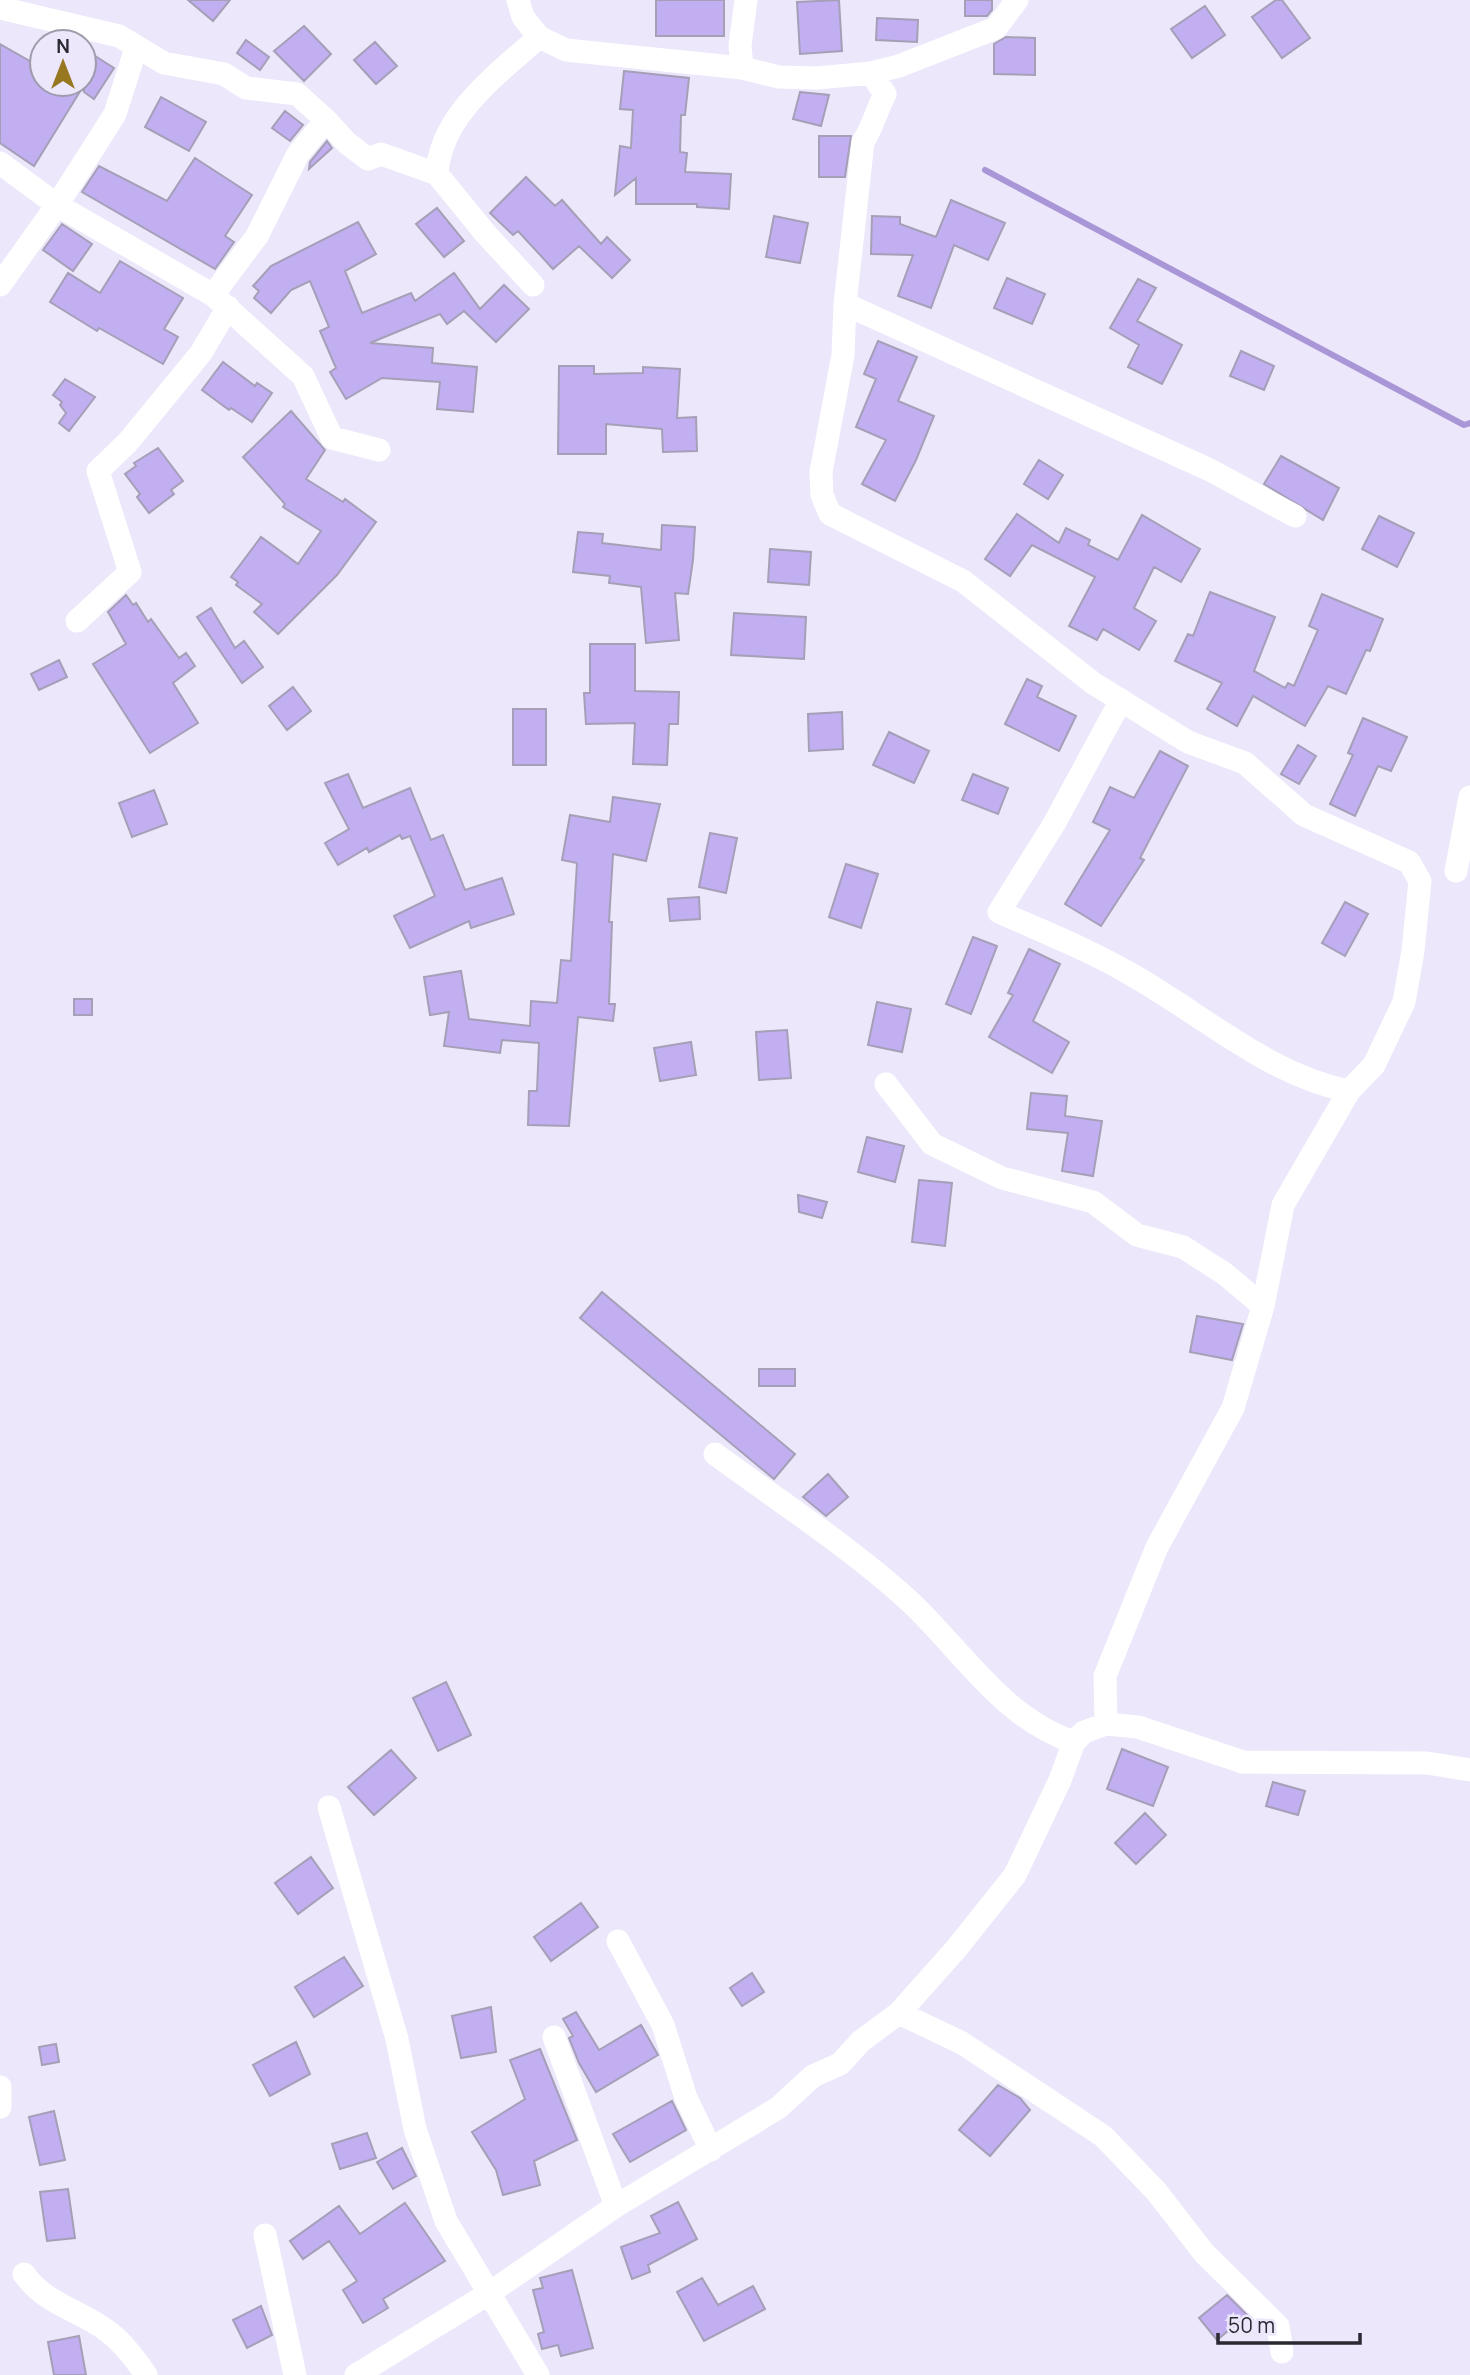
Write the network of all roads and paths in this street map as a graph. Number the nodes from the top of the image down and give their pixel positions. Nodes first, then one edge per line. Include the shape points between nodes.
1 (518, 0) edge
2 (746, 0) edge
3 (1017, 0) edge
4 (0, 8) edge
5 (539, 37) junction
6 (136, 48) junction
7 (742, 68) junction
8 (871, 73) junction
9 (326, 120) junction
10 (0, 163) edge
11 (437, 174) junction
12 (57, 205) junction
13 (0, 285) edge
14 (533, 285) dead end
15 (220, 301) junction
16 (845, 304) junction
17 (379, 450) dead end
18 (1295, 516) dead end
19 (78, 621) dead end
20 (1121, 700) junction
21 (1470, 797) edge
22 (1456, 871) dead end
23 (886, 1084) dead end
24 (1349, 1091) junction
25 (1263, 1306) junction
26 (715, 1454) dead end
27 (1106, 1724) junction
28 (1074, 1742) junction
29 (1470, 1770) edge
30 (329, 1807) dead end
31 (618, 1941) dead end
32 (899, 2013) junction
33 (554, 2037) dead end
34 (0, 2087) edge
35 (0, 2107) edge
36 (711, 2151) junction
37 (616, 2206) junction
38 (265, 2235) dead end
39 (24, 2274) dead end
40 (488, 2294) junction
41 (1282, 2352) dead end
42 (146, 2375) edge
43 (295, 2375) edge
44 (356, 2375) edge
45 (538, 2375) edge

1 - 5 street via 523,17
2 - 7 street
3 - 8 street via 996,28
4 - 6 street via 119,36
5 - 7 street via 566,50
5 - 11 street via 487,83 456,119 444,139
6 - 9 street via 164,63 223,74 246,88 298,94
6 - 12 street via 115,114
7 - 8 street via 779,77
8 - 16 street via 885,94 863,142
9 - 11 street via 368,159 381,154
9 - 15 street via 298,154
10 - 12 street
11 - 14 street
12 - 13 street
12 - 15 street
15 - 17 street via 303,376 332,438
15 - 19 street via 201,353 128,442 98,471 130,572
16 - 18 street via 1210,470
16 - 20 street via 843,355 821,472 822,495 830,514 963,581
20 - 24 street via 1188,741 1245,763 1304,815 1409,862 1420,881 1404,1002 1374,1065
20 - 24 street via 1054,824 999,912 1133,975 1238,1043 1316,1084
21 - 22 street
23 - 25 street via 932,1144 1002,1178 1093,1202 1136,1236 1183,1247
24 - 25 street via 1283,1205
25 - 27 street via 1233,1408 1157,1547 1105,1676
26 - 28 street via 861,1559 908,1599 991,1690 1055,1736
27 - 28 street via 1084,1732
27 - 29 street via 1138,1727 1243,1762 1427,1763
28 - 32 street via 1015,1875
30 - 40 street via 397,2039 415,2129 446,2221
31 - 36 street via 663,2025 686,2098
32 - 36 street via 861,2041 840,2064 813,2076 778,2108
32 - 41 street via 962,2043 1103,2136 1156,2190 1204,2253 1278,2326
33 - 37 street
34 - 35 street
36 - 37 street
37 - 40 street
38 - 43 street
39 - 42 street via 54,2304 110,2333
40 - 44 street
40 - 45 street

